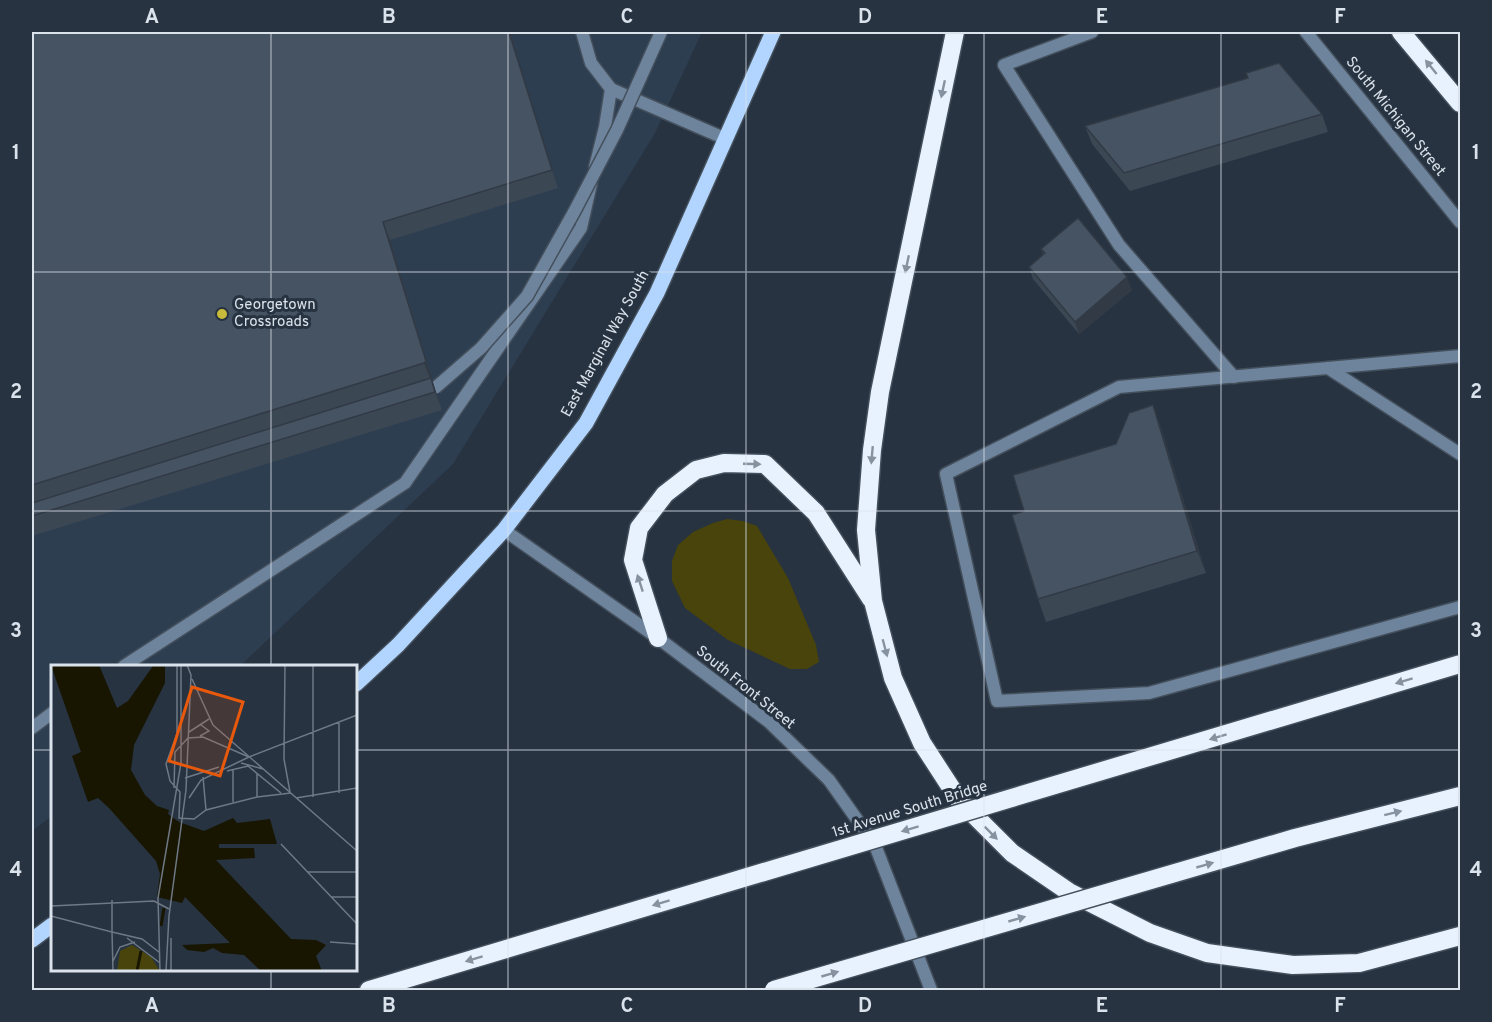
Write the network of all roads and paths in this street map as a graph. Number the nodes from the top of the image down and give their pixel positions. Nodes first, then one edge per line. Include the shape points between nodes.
1 (582, 32) edge
2 (662, 32) edge
3 (773, 32) edge
4 (955, 32) edge
5 (1092, 32) edge
6 (1306, 32) edge
7 (1401, 32) edge
8 (611, 89) junction
9 (1461, 103) edge
10 (726, 139) junction
11 (1461, 222) edge
12 (1461, 356) edge
13 (1328, 368) junction
14 (1234, 377) junction
15 (429, 390) edge
16 (1461, 454) edge
17 (504, 530) junction
18 (873, 601) junction
19 (1461, 607) edge
20 (658, 638) junction
21 (1461, 664) edge
22 (126, 665) edge
23 (357, 683) edge
24 (51, 714) edge
25 (32, 728) edge
26 (1461, 796) edge
27 (51, 926) edge
28 (1455, 938) edge
29 (32, 940) edge
30 (369, 990) edge
31 (774, 990) edge
32 (931, 990) edge

1 - 8 street via 591,63
2 - 15 street, bridge via 617,130 527,296 481,348
3 - 10 main road, East Marginal Way South
4 -> 18 highway via 880,392 866,530
5 - 14 street via 1004,65 1119,245
6 - 11 street, South Michigan Street
9 -> 7 highway
8 - 10 street
8 - 22 street via 581,228 405,483
10 - 17 main road, East Marginal Way South via 657,293 586,423
12 - 13 street
13 - 14 street
13 - 16 street
14 - 19 street via 1119,387 946,474 997,701 1149,693
17 - 20 street, South Front Street
17 - 23 main road, East Marginal Way South via 398,645
20 -> 18 highway via 633,560 639,528 665,494 696,470 724,463 765,464 816,513
18 -> 28 highway via 893,678 922,742 958,800 1012,853 1069,892 1150,933 1207,953 1293,965 1359,963
20 - 32 street, South Front Street via 769,722 829,780 875,845
21 -> 30 highway, 1st Avenue South Bridge, bridge
24 - 25 street
31 -> 26 highway, bridge via 1295,838
27 - 29 main road

